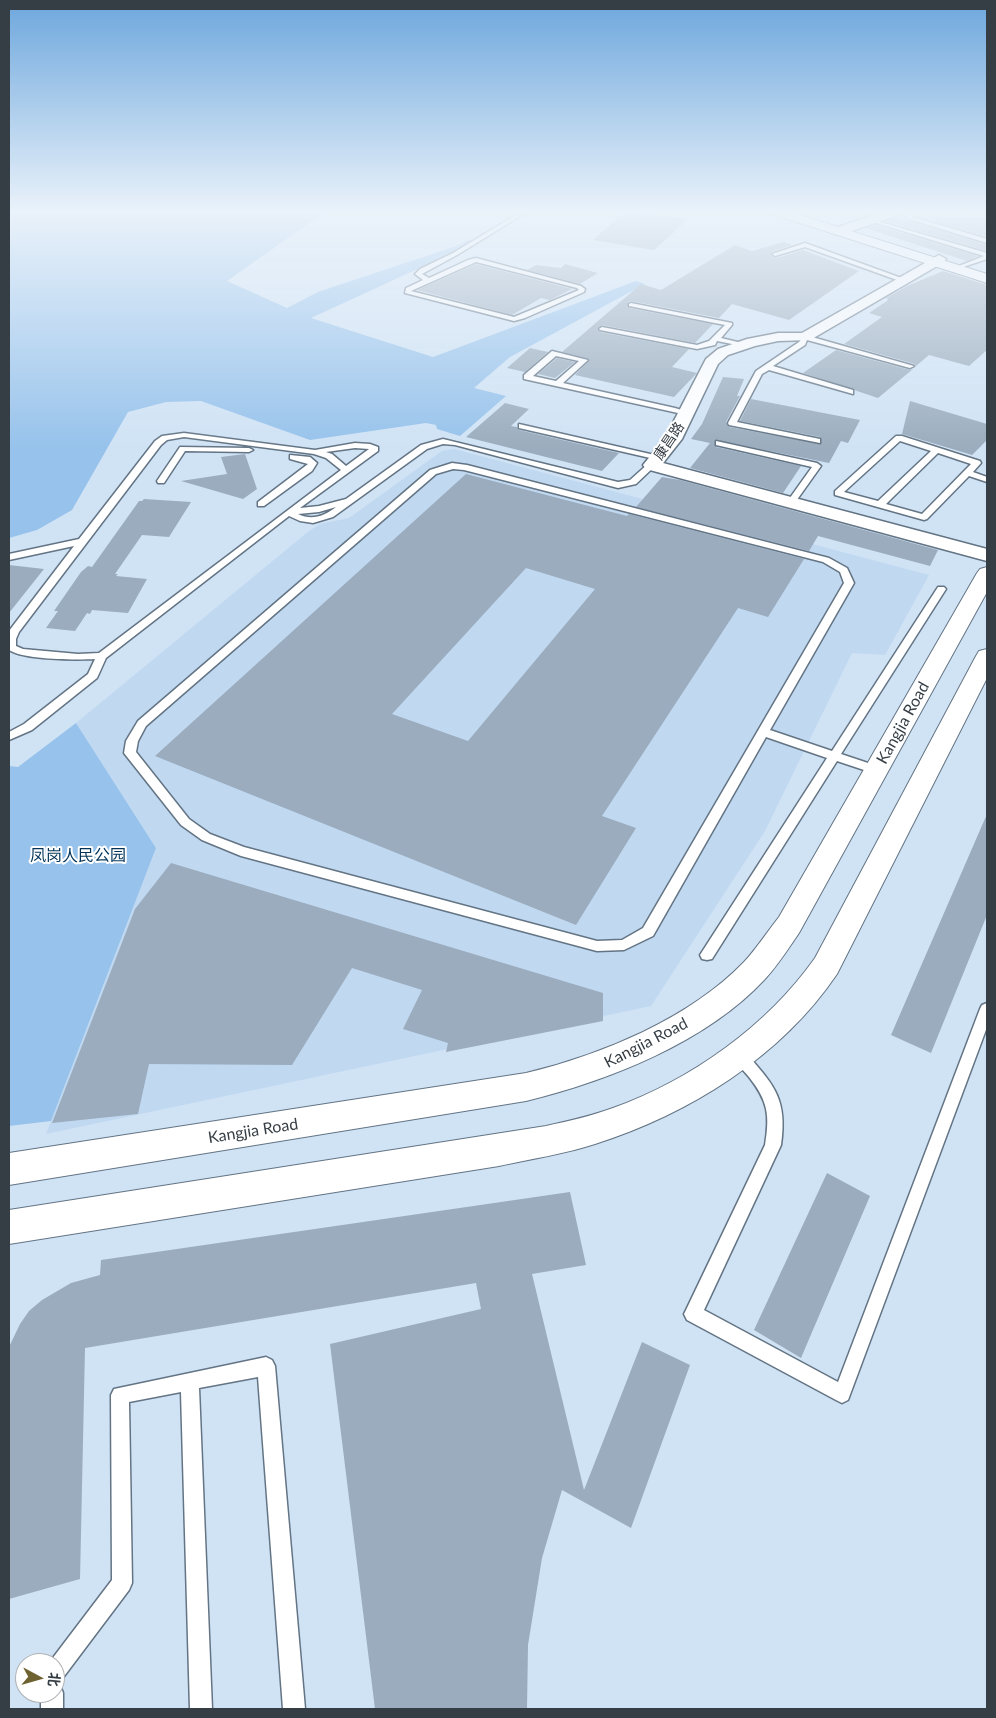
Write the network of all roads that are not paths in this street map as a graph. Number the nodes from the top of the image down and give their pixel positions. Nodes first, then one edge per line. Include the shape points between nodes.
1 (408, 290) edge
2 (582, 290) edge
3 (885, 290) edge
4 (631, 304) dead end
5 (602, 329) dead end
6 (805, 337) junction
7 (716, 339) junction
8 (742, 344) junction
9 (910, 366) dead end
10 (768, 367) junction
11 (557, 384) junction
12 (850, 392) dead end
13 (686, 413) junction
14 (522, 426) dead end
15 (212, 438) junction
16 (817, 441) dead end
17 (719, 443) dead end
18 (206, 450) junction
19 (937, 450) junction
20 (315, 452) junction
21 (656, 461) junction
22 (347, 471) junction
23 (967, 473) junction
24 (987, 480) edge
25 (161, 481) dead end
26 (791, 502) junction
27 (261, 504) dead end
28 (880, 505) junction
29 (289, 512) junction
30 (80, 542) junction
31 (987, 555) edge
32 (9, 557) edge
33 (985, 583) edge
34 (941, 589) dead end
35 (102, 656) junction
36 (987, 656) edge
37 (763, 732) junction
38 (9, 736) edge
39 (834, 756) junction
40 (876, 770) junction
41 (707, 955) dead end
42 (987, 1009) edge
43 (739, 1055) junction
44 (9, 1170) edge
45 (9, 1227) edge
46 (190, 1381) junction
47 (65, 1659) edge
48 (200, 1709) edge
49 (294, 1709) edge

1 - 2 lane via 506,318 523,317
3 - 6 street, 康昌路
4 - 7 lane via 730,324
5 - 7 lane via 696,347 706,346
6 - 8 street, 康昌路
6 - 9 lane
6 - 10 lane via 802,343
7 - 8 lane
8 - 13 street, 康昌路 via 723,352 711,362
10 - 12 lane
10 - 16 lane via 759,373 732,423
11 - 11 lane via 564,378 584,360 555,353 527,377
11 - 13 lane
13 - 21 street, 康昌路 via 673,439
14 - 21 lane
15 - 18 lane
15 - 20 lane
15 - 30 lane via 184,435 165,438 158,443
17 - 26 lane via 817,466
18 - 25 lane via 183,449
18 - 27 lane via 246,450 307,459 313,463
19 - 23 lane via 977,462
19 - 28 lane
19 - 28 lane via 899,438 838,493
20 - 22 lane via 329,456
20 - 22 lane via 362,445 374,449
21 - 26 street, 康昌路
21 - 29 lane via 636,482 627,486 443,441 424,447 336,514 307,520
22 - 29 lane
23 - 24 lane
23 - 28 lane via 924,517
26 - 31 street, 康昌路
29 - 35 lane
30 - 32 lane
30 - 35 lane via 14,630 9,642 14,651
33 - 40 street, Kangjia Road
34 - 39 lane
35 - 38 lane via 92,676 28,728
36 - 43 street via 826,966 797,1004
37 - 37 lane via 648,932 624,945 597,946 241,851 206,837 184,822 130,753 132,741 142,724 433,472 452,466 464,466 826,560 844,570 849,583
37 - 39 lane
39 - 40 lane
39 - 41 lane
40 - 44 street, Kangjia Road via 790,925 755,970 691,1020 623,1058 526,1087
42 - 43 lane via 842,1394 693,1314 773,1145 777,1126 776,1106
43 - 45 street via 684,1089 625,1119 559,1139
46 - 47 lane via 120,1395 122,1583
46 - 48 lane
46 - 49 lane via 266,1366

